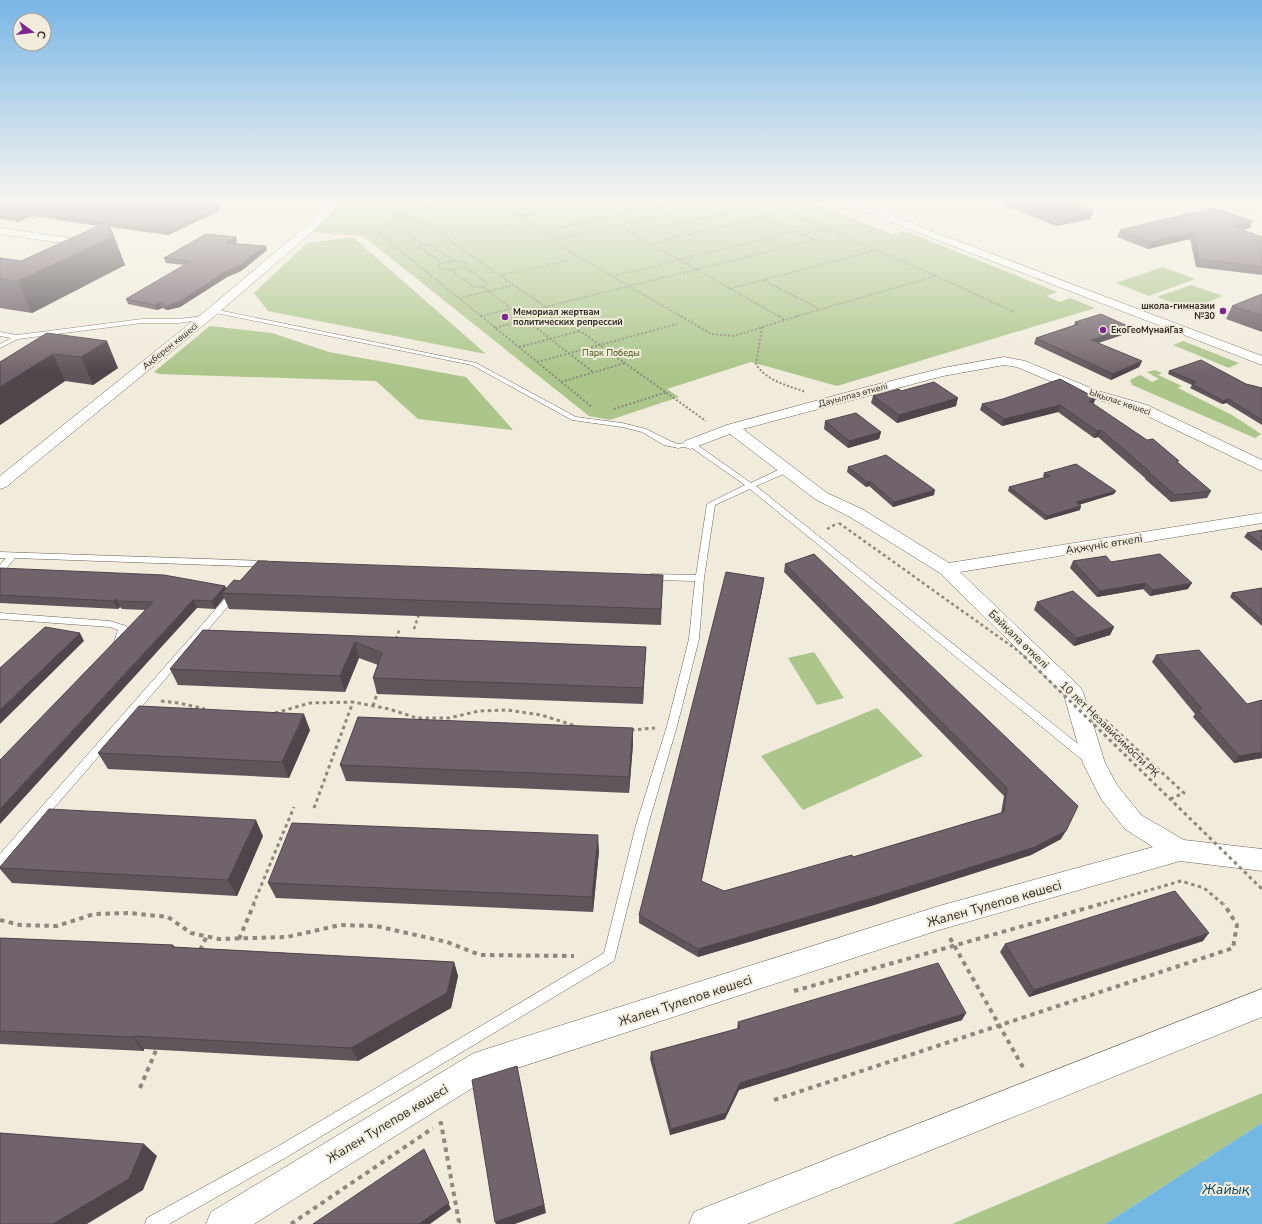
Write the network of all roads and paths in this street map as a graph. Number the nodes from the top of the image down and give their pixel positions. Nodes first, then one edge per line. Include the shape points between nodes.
1 (274, 259) edge
2 (411, 259) edge
3 (437, 259) edge
4 (452, 259) edge
5 (478, 259) edge
6 (583, 259) edge
7 (681, 259) edge
8 (739, 259) edge
9 (842, 259) edge
10 (898, 259) edge
11 (998, 259) edge
12 (570, 260) dead end
13 (677, 260) junction
14 (455, 261) junction
15 (442, 263) junction
16 (464, 267) junction
17 (451, 270) junction
18 (696, 270) junction
19 (502, 275) junction
20 (613, 276) junction
21 (936, 276) junction
22 (762, 280) junction
23 (515, 285) junction
24 (630, 286) junction
25 (482, 287) junction
26 (728, 289) junction
27 (488, 291) junction
28 (458, 298) junction
29 (547, 307) junction
30 (510, 309) junction
31 (820, 310) junction
32 (1014, 312) dead end
33 (517, 314) junction
34 (208, 315) junction
35 (480, 316) junction
36 (525, 320) junction
37 (785, 320) junction
38 (676, 324) dead end
39 (762, 327) junction
40 (494, 328) junction
41 (580, 331) junction
42 (0, 334) edge
43 (17, 336) junction
44 (550, 339) junction
45 (599, 344) junction
46 (0, 346) edge
47 (518, 347) junction
48 (568, 353) junction
49 (1262, 360) edge
50 (537, 362) junction
51 (625, 363) junction
52 (1020, 364) joint
53 (593, 372) junction
54 (561, 382) junction
55 (667, 392) junction
56 (831, 401) junction
57 (594, 409) dead end
58 (607, 411) dead end
59 (726, 430) junction
60 (690, 444) junction
61 (1262, 466) edge
62 (785, 470) junction
63 (0, 484) edge
64 (750, 485) junction
65 (1262, 518) edge
66 (839, 523) dead end
67 (0, 554) edge
68 (14, 555) junction
69 (261, 564) junction
70 (276, 565) edge
71 (946, 569) junction
72 (0, 570) edge
73 (250, 576) edge
74 (645, 576) edge
75 (700, 578) junction
76 (240, 588) edge
77 (421, 607) edge
78 (0, 616) edge
79 (400, 628) dead end
80 (414, 629) dead end
81 (395, 642) edge
82 (107, 654) edge
83 (380, 685) edge
84 (143, 699) junction
85 (353, 702) junction
86 (373, 706) junction
87 (211, 710) edge
88 (269, 713) edge
89 (1103, 718) dead end
90 (672, 726) junction
91 (582, 727) edge
92 (628, 730) edge
93 (1094, 763) junction
94 (1170, 799) junction
95 (294, 807) dead end
96 (314, 808) dead end
97 (1180, 850) junction
98 (1262, 860) edge
99 (0, 862) edge
100 (1262, 889) edge
101 (939, 918) junction
102 (0, 920) edge
103 (207, 936) junction
104 (239, 939) junction
105 (955, 946) junction
106 (609, 956) junction
107 (197, 958) edge
108 (786, 994) dead end
109 (1262, 1003) edge
110 (999, 1025) junction
111 (159, 1045) edge
112 (140, 1088) dead end
113 (1038, 1093) junction
114 (774, 1100) dead end
115 (153, 1224) edge
116 (223, 1224) edge
117 (291, 1224) edge
118 (457, 1224) edge
119 (706, 1224) edge

1 - 34 street, Ақберен көшесі
2 - 28 path
3 - 15 path
4 - 14 path
5 - 19 path
6 - 20 path
7 - 13 path
8 - 18 path
9 - 22 path
10 - 21 path
11 - 49 street
12 - 19 path
13 - 18 path
13 - 20 path
14 - 15 path
14 - 16 path via 465,262
15 - 17 path via 439,268
16 - 17 path
16 - 25 path via 487,283
17 - 25 path via 474,287
18 - 24 path
18 - 26 path
19 - 23 path
20 - 24 path
21 - 31 path
21 - 32 path
22 - 26 path
22 - 31 path
23 - 27 path
23 - 29 path
24 - 29 path
24 - 39 path via 711,334 734,336
25 - 27 path
26 - 37 path
27 - 28 path
27 - 30 path
28 - 35 path
29 - 33 path
29 - 41 path
30 - 33 path
30 - 35 path
31 - 37 path
33 - 36 path
34 - 43 lane via 179,321 142,321
34 - 60 lane via 474,364 574,419 644,430 678,446
34 - 63 street, Ақберен көшесі
35 - 40 path
36 - 40 path
36 - 44 path
37 - 39 path
38 - 45 path
39 - 56 path via 757,367 780,382
40 - 47 path
41 - 44 path
41 - 45 path
42 - 43 lane
43 - 46 lane
44 - 47 path
44 - 48 path
45 - 48 path
45 - 51 path
47 - 50 path
48 - 50 path
48 - 53 path
50 - 54 path
51 - 53 path
51 - 55 path
52 - 56 street, Дауылпаз өткелі via 1004,361 942,372
52 - 61 street, Ықылас көшесі via 1093,394 1142,408
53 - 54 path
54 - 57 path
55 - 58 path
55 - 59 path
56 - 59 street, Дауылпаз өткелі
59 - 60 street, Дауылпаз өткелі
59 - 62 street, Байқала өткелі
60 - 64 lane
62 - 64 lane
62 - 71 street, Байқала өткелі via 821,496 856,513
64 - 75 lane via 710,504
64 - 93 lane
65 - 71 street, Ақжүніс өткелі
66 - 94 path, 10 лет Независимости РК, bridge via 1017,650
67 - 68 lane
68 - 69 lane
68 - 72 lane
69 - 70 lane
69 - 73 lane
71 - 93 street, Байқала өткелі via 1073,692
74 - 75 lane
75 - 90 lane via 694,639
76 - 84 lane
77 - 80 path
78 - 82 lane via 110,624 123,628 118,643
79 - 81 path
83 - 86 path
84 - 87 path
84 - 99 lane
85 - 86 path
85 - 88 path via 310,703
85 - 96 path
86 - 91 path via 417,718 449,718 479,711 507,710 541,714
89 - 94 path via 1184,793
90 - 92 path
90 - 106 lane via 642,825
93 - 97 street, Байқала өткелі via 1109,792 1133,822
94 - 100 path, 10 лет Независимости РК, bridge
95 - 104 path
97 - 98 street, Байқала өткелі
97 - 101 street, Жален Тулепов көшесі
101 - 105 path
101 - 116 street, Жален Тулепов көшесі via 483,1065
102 - 103 path via 20,925 57,926 94,914 129,913 168,917 191,933
103 - 104 path
103 - 107 path
104 - 106 path via 287,937 340,925 376,926 447,942 480,955
105 - 108 path
105 - 110 path
105 - 110 path via 1181,881 1204,888 1223,903 1237,925 1233,948
106 - 115 lane via 280,1152
109 - 113 street
110 - 113 path
110 - 114 path
111 - 112 path
113 - 119 street
117 - 118 path via 441,1123 459,1222

